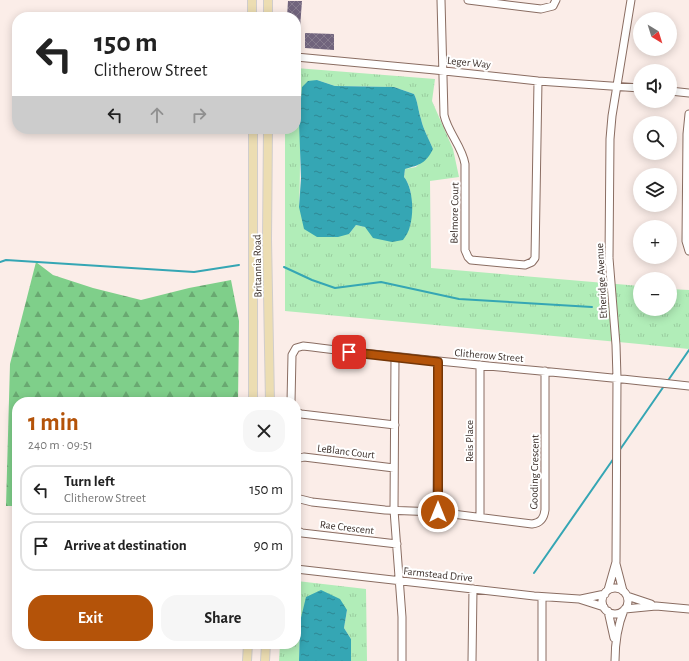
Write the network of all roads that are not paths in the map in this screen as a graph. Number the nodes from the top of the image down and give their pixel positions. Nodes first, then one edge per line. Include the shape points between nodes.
1 (252, 0) edge
2 (268, 0) edge
3 (440, 0) edge
4 (468, 0) edge
5 (556, 0) edge
6 (631, 0) edge
7 (252, 12) edge
8 (268, 12) edge
9 (301, 56) edge
10 (443, 70) junction
11 (538, 81) junction
12 (617, 86) junction
13 (633, 87) edge
14 (677, 92) edge
15 (689, 93) edge
16 (689, 114) edge
17 (253, 134) edge
18 (268, 134) edge
19 (689, 251) edge
20 (395, 357) junction
21 (438, 362) junction
22 (480, 365) junction
23 (545, 371) junction
24 (616, 378) junction
25 (689, 386) edge
26 (253, 397) edge
27 (270, 397) edge
28 (291, 397) edge
29 (301, 414) edge
30 (395, 425) junction
31 (301, 458) edge
32 (394, 468) junction
33 (301, 501) edge
34 (394, 510) junction
35 (438, 512) junction
36 (480, 517) junction
37 (301, 532) edge
38 (397, 544) junction
39 (616, 562) junction
40 (301, 570) edge
41 (400, 581) junction
42 (473, 589) junction
43 (607, 592) junction
44 (625, 594) junction
45 (542, 597) junction
46 (579, 599) junction
47 (656, 606) junction
48 (606, 609) junction
49 (624, 610) junction
50 (689, 610) edge
51 (615, 642) junction
52 (248, 649) edge
53 (266, 649) edge
54 (247, 661) edge
55 (265, 661) edge
56 (402, 661) edge
57 (472, 661) edge
58 (542, 661) edge
59 (615, 661) edge

1 - 7 main road
2 - 8 main road
3 - 10 street
4 - 5 street via 541,9 553,6
6 - 12 street, Etheridge Avenue
9 - 10 street, Leger Way
10 - 11 street, Leger Way
10 - 11 street, Belmore Court via 445,121 464,155 466,164 465,250 468,257 475,261 525,265 535,258
11 - 12 street, Leger Way
12 - 13 street, Leger Way
12 - 24 street, Etheridge Avenue via 610,139 609,258
14 - 15 street
16 - 19 street via 686,240
17 - 26 main road, Britannia Road
18 - 27 main road, Britannia Road
20 - 21 street, Clitherow Street
20 - 28 street, Clitherow Street via 299,347 292,355
20 - 30 street
21 - 22 street, Clitherow Street
21 - 35 street
22 - 23 street, Clitherow Street
22 - 36 street, Reis Place
23 - 24 street, Clitherow Street
23 - 36 street, Gooding Crescent via 543,520 532,524
24 - 25 street, Clitherow Street
24 - 39 street, Etheridge Avenue
29 - 30 street
30 - 32 street
31 - 32 street, LeBlanc Court
32 - 34 street
33 - 34 street
34 - 35 street, Gooding Crescent
34 - 38 street
35 - 36 street, Gooding Crescent
37 - 38 street, Rae Crescent
38 - 41 street
39 - 43 street, Etheridge Avenue
39 - 44 street, Etheridge Avenue
40 - 41 street, Farmstead Drive
41 - 42 street, Farmstead Drive
41 - 56 street
42 - 45 street, Farmstead Drive
42 - 57 street
43 - 44 street via 616,588
43 - 46 street, Farmstead Drive
43 - 48 street via 603,600
44 - 47 street
44 - 49 street via 628,603
45 - 46 street, Farmstead Drive
45 - 58 street
46 - 48 street, Farmstead Drive
47 - 49 street
47 - 50 street
48 - 49 street via 618,613
48 - 51 street
49 - 51 street
51 - 59 street
52 - 54 main road
53 - 55 main road

